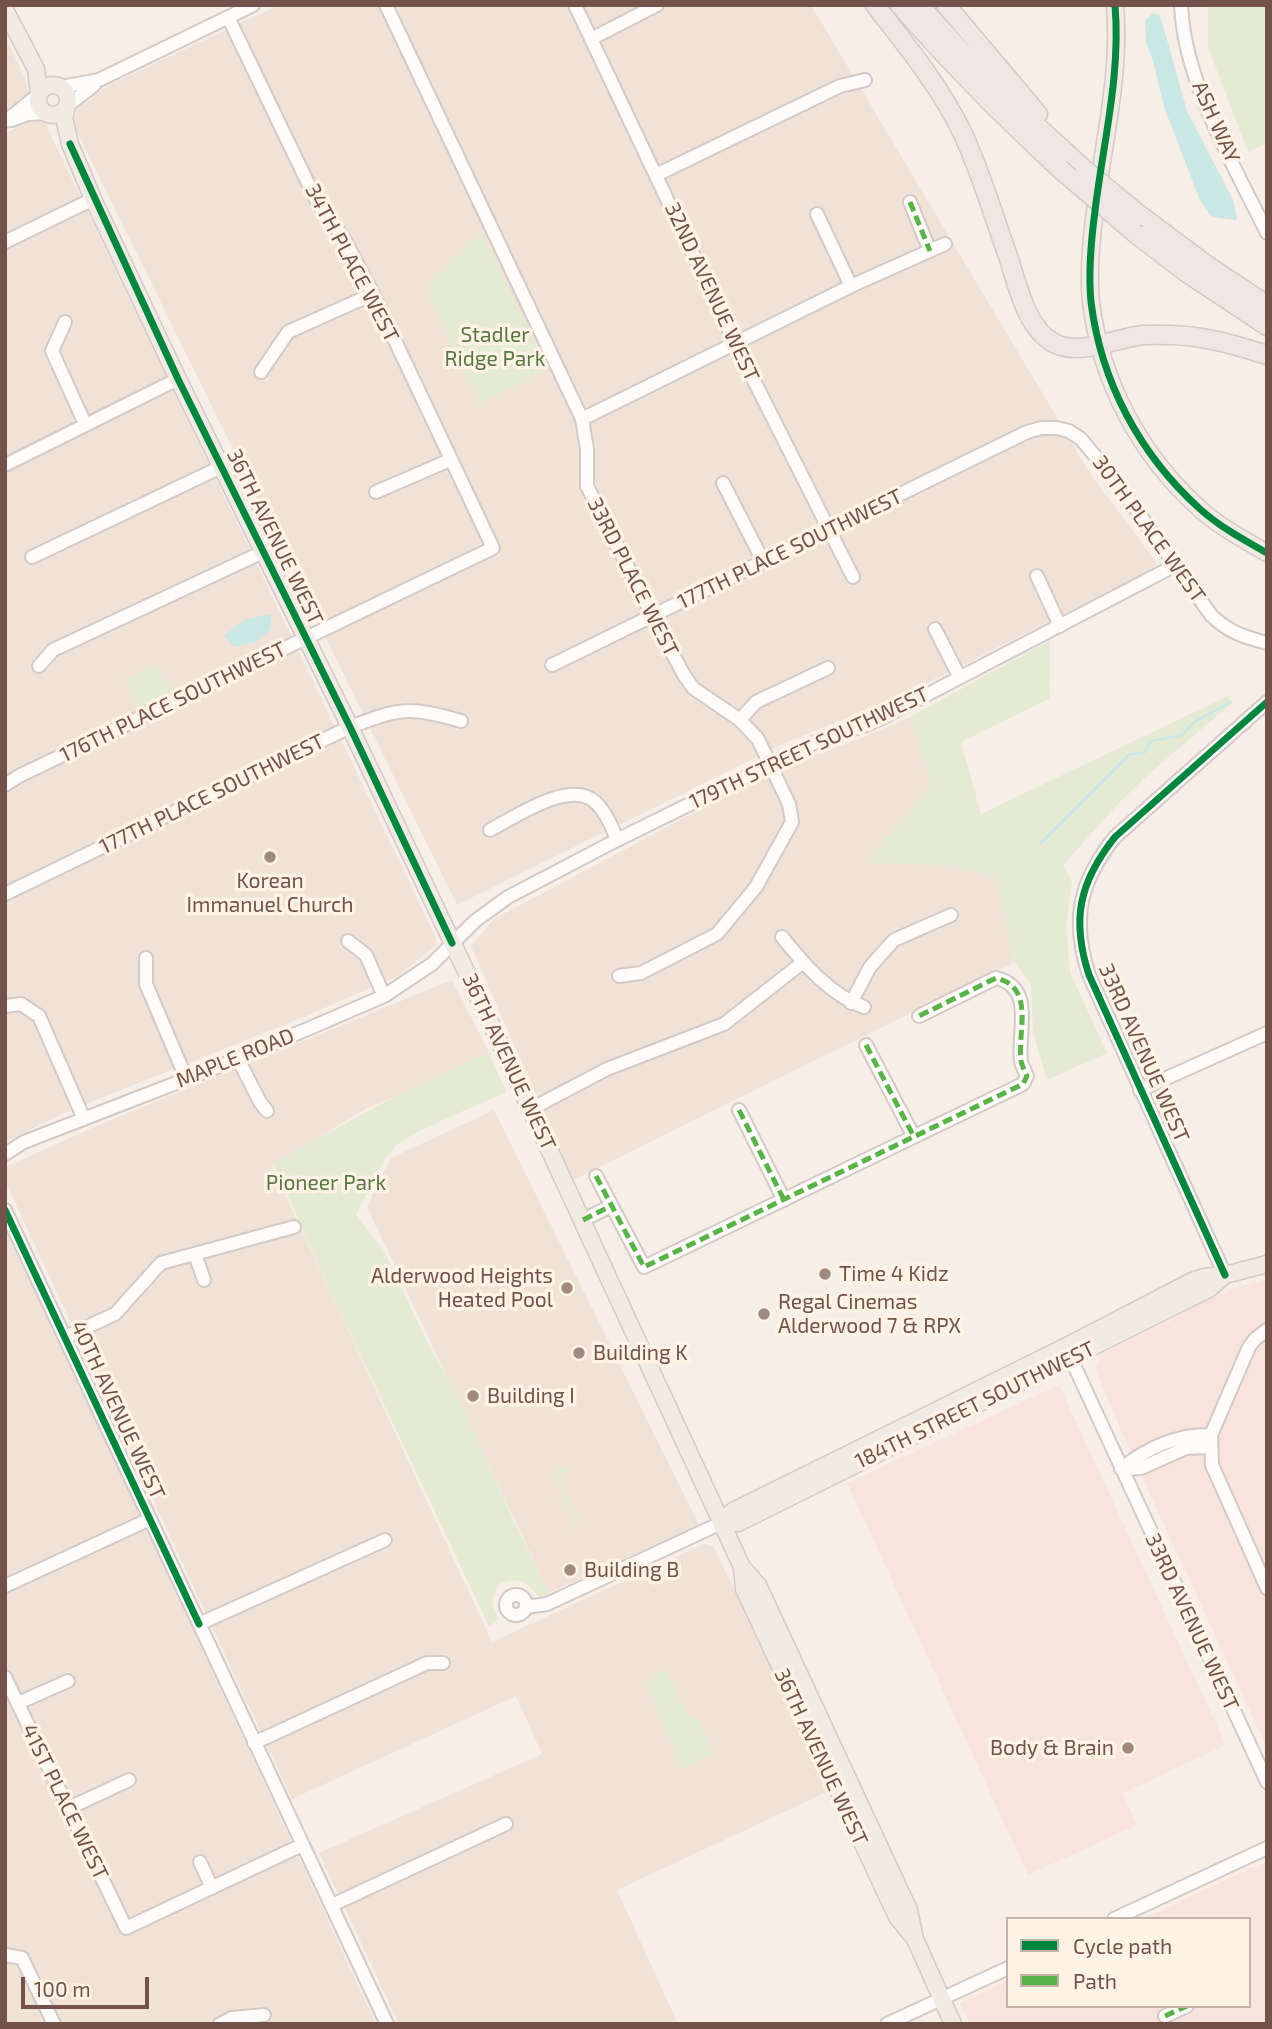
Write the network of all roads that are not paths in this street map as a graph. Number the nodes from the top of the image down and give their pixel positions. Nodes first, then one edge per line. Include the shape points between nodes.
1 (253, 5) edge
2 (386, 5) edge
3 (575, 5) edge
4 (657, 5) edge
5 (876, 5) edge
6 (900, 5) edge
7 (919, 5) edge
8 (946, 5) edge
9 (1115, 5) edge
10 (1181, 5) edge
11 (5, 10) edge
12 (228, 17) junction
13 (591, 39) junction
14 (32, 60) junction
15 (99, 80) junction
16 (865, 80) dead end
17 (59, 86) junction
18 (38, 94) junction
19 (67, 106) junction
20 (45, 113) junction
21 (6, 122) edge
22 (1058, 141) junction
23 (70, 144) junction
24 (656, 175) junction
25 (93, 199) junction
26 (910, 202) dead end
27 (817, 214) dead end
28 (1267, 233) edge
29 (5, 242) edge
30 (945, 244) dead end
31 (930, 251) junction
32 (851, 286) junction
33 (373, 294) junction
34 (1267, 305) edge
35 (65, 322) dead end
36 (1267, 326) edge
37 (736, 345) junction
38 (1099, 345) junction
39 (1267, 355) edge
40 (261, 372) dead end
41 (178, 379) junction
42 (582, 419) junction
43 (85, 424) junction
44 (1027, 432) joint
45 (450, 460) junction
46 (5, 465) edge
47 (221, 467) junction
48 (723, 483) dead end
49 (376, 492) dead end
50 (828, 529) junction
51 (493, 548) joint
52 (263, 552) junction
53 (1267, 553) edge
54 (32, 556) dead end
55 (763, 561) junction
56 (1174, 566) junction
57 (1037, 576) dead end
58 (853, 577) dead end
59 (653, 617) junction
60 (1060, 626) junction
61 (935, 629) dead end
62 (306, 639) junction
63 (1267, 643) edge
64 (552, 665) dead end
65 (40, 666) dead end
66 (828, 668) dead end
67 (959, 676) junction
68 (1267, 702) edge
69 (740, 720) junction
70 (461, 721) dead end
71 (350, 727) junction
72 (772, 763) junction
73 (5, 785) edge
74 (490, 830) dead end
75 (617, 840) junction
76 (5, 894) edge
77 (951, 915) dead end
78 (782, 937) dead end
79 (348, 941) dead end
80 (452, 943) junction
81 (146, 958) dead end
82 (803, 963) junction
83 (619, 976) dead end
84 (384, 996) junction
85 (5, 1006) edge
86 (919, 1016) dead end
87 (1267, 1033) edge
88 (866, 1045) dead end
89 (238, 1059) junction
90 (186, 1078) junction
91 (1140, 1090) junction
92 (531, 1109) junction
93 (739, 1110) dead end
94 (267, 1111) dead end
95 (84, 1119) junction
96 (914, 1137) junction
97 (5, 1154) edge
98 (596, 1176) dead end
99 (784, 1200) junction
100 (611, 1206) junction
101 (5, 1210) edge
102 (583, 1220) junction
103 (295, 1227) dead end
104 (195, 1254) junction
105 (1267, 1264) edge
106 (1225, 1275) junction
107 (204, 1280) dead end
108 (1267, 1330) edge
109 (65, 1337) junction
110 (1068, 1352) junction
111 (955, 1415) junction
112 (873, 1441) junction
113 (1210, 1441) junction
114 (1122, 1469) junction
115 (829, 1478) junction
116 (150, 1519) junction
117 (722, 1522) junction
118 (385, 1540) dead end
119 (5, 1586) edge
120 (1267, 1588) edge
121 (526, 1607) dead end
122 (199, 1624) junction
123 (443, 1663) dead end
124 (5, 1677) edge
125 (68, 1681) dead end
126 (18, 1703) junction
127 (254, 1743) junction
128 (129, 1780) dead end
129 (1267, 1782) edge
130 (69, 1808) junction
131 (506, 1824) dead end
132 (302, 1845) junction
133 (1267, 1848) edge
134 (200, 1862) dead end
135 (212, 1888) junction
136 (332, 1905) junction
137 (1118, 1917) edge
138 (5, 1955) edge
139 (1006, 1969) edge
140 (942, 1998) junction
141 (1183, 2008) edge
142 (264, 2015) dead end
143 (1165, 2016) dead end
144 (54, 2024) edge
145 (220, 2024) edge
146 (387, 2024) edge
147 (887, 2024) edge
148 (953, 2024) edge

1 - 12 street
2 - 42 street, 33RD PLACE WEST
3 - 13 street, 32ND AVENUE WEST
4 - 13 street
5 - 38 highway via 926,70 961,131 1023,299 1040,332 1070,348
6 - 36 highway, bridge via 996,109 1060,169 1186,273
7 - 22 highway via 993,86
8 - 22 highway
9 - 38 main road via 1116,61 1091,255 1091,300
10 - 28 street, ASH WAY via 1194,75
11 - 14 main road
12 - 15 street
12 - 33 street, 34TH PLACE WEST via 318,204 343,237
13 - 24 street, 32ND AVENUE WEST
14 - 17 main road
14 - 18 main road
15 - 17 street
15 - 19 street
16 - 24 street via 840,86
17 - 18 main road via 46,86
17 - 19 main road via 68,95
18 - 20 main road via 37,103
18 - 21 street
19 - 20 main road via 56,115
19 - 23 main road, 36TH AVENUE WEST via 64,118
20 - 21 street
20 - 23 main road, 36TH AVENUE WEST
22 - 34 highway, bridge via 1141,216
23 - 25 main road, 36TH AVENUE WEST
24 - 37 street, 32ND AVENUE WEST
25 - 29 street
25 - 41 main road, 36TH AVENUE WEST
26 - 31 street
27 - 32 street
30 - 31 street
31 - 32 street
32 - 37 street
33 - 40 street via 288,332
33 - 45 street, 34TH PLACE WEST
35 - 43 street via 52,351
37 - 42 street
37 - 50 street, 32ND AVENUE WEST
38 - 39 highway via 1137,336 1172,335
38 - 53 main road via 1122,408 1161,468 1202,510
41 - 43 street
41 - 47 main road, 36TH AVENUE WEST
42 - 59 street, 33RD PLACE WEST via 587,486
43 - 46 street
44 - 50 street, 177TH PLACE SOUTHWEST
44 - 56 street, 30TH PLACE WEST via 1057,428 1081,439
45 - 49 street
45 - 51 street, 34TH PLACE WEST
47 - 52 main road, 36TH AVENUE WEST
47 - 54 street
48 - 55 street
50 - 55 street, 177TH PLACE SOUTHWEST
50 - 58 street, 32ND AVENUE WEST
51 - 62 street, 176TH PLACE SOUTHWEST
52 - 62 main road, 36TH AVENUE WEST
52 - 65 street via 53,650
55 - 59 street, 177TH PLACE SOUTHWEST
56 - 60 street, 179TH STREET SOUTHWEST
56 - 63 street, 30TH PLACE WEST via 1224,628
57 - 60 street
59 - 64 street, 177TH PLACE SOUTHWEST
59 - 69 street, 33RD PLACE WEST via 693,688
60 - 67 street, 179TH STREET SOUTHWEST
61 - 67 street
62 - 71 main road, 36TH AVENUE WEST
62 - 73 street, 176TH PLACE SOUTHWEST
66 - 69 street via 756,702
67 - 72 street, 179TH STREET SOUTHWEST via 884,717 826,737
68 - 91 street, 33RD AVENUE WEST via 1115,837 1088,876 1079,926 1082,952
69 - 72 street, 33RD PLACE WEST via 758,738
70 - 71 street, 177TH PLACE SOUTHWEST via 408,709
71 - 76 street, 177TH PLACE SOUTHWEST
71 - 80 main road, 36TH AVENUE WEST
72 - 75 street, 179TH STREET SOUTHWEST
72 - 83 street, 33RD PLACE WEST via 792,822 756,887 717,934 641,973
74 - 75 street via 570,794 593,800
75 - 80 street, 179TH STREET SOUTHWEST via 508,897
77 - 82 street via 894,940 870,967 858,1005
78 - 82 street
79 - 84 street via 366,955
80 - 84 street, MAPLE ROAD via 416,976
80 - 92 main road, 36TH AVENUE WEST
81 - 90 street via 146,984
82 - 92 street via 724,1024 607,1069
84 - 89 street, MAPLE ROAD
85 - 95 street via 21,1004 39,1016
86 - 96 street via 996,978 1006,981 1021,1001 1021,1061 1027,1076 1023,1084
87 - 91 street
88 - 96 street
89 - 90 street, MAPLE ROAD
89 - 94 street
90 - 95 street, MAPLE ROAD
91 - 106 street, 33RD AVENUE WEST
92 - 102 main road, 36TH AVENUE WEST
93 - 99 street
95 - 97 street, MAPLE ROAD
96 - 99 street
98 - 100 street
99 - 100 street via 645,1267
100 - 102 street
101 - 109 street, 40TH AVENUE WEST
102 - 117 main road, 36TH AVENUE WEST
103 - 104 street
104 - 107 street
104 - 109 street via 161,1263 115,1314
105 - 106 main road, 184TH STREET SOUTHWEST
106 - 110 main road, 184TH STREET SOUTHWEST via 1192,1282
108 - 113 street via 1249,1348
109 - 116 street, 40TH AVENUE WEST
110 - 111 main road, 184TH STREET SOUTHWEST
110 - 112 main road, 184TH STREET SOUTHWEST
110 - 114 street, 33RD AVENUE WEST
111 - 112 main road via 944,1414 883,1443
111 - 115 main road, 184TH STREET SOUTHWEST
112 - 115 main road via 868,1450
112 - 117 main road, 184TH STREET SOUTHWEST via 733,1511
113 - 114 street via 1141,1468
113 - 120 street via 1217,1480
114 - 129 street, 33RD AVENUE WEST
115 - 117 main road, 184TH STREET SOUTHWEST via 738,1523
116 - 119 street
116 - 122 street, 40TH AVENUE WEST
117 - 121 street, 184TH STREET SOUTHWEST via 547,1604
117 - 140 main road, 36TH AVENUE WEST via 741,1567 758,1585 909,1910 915,1940
118 - 122 street
122 - 127 street, 40TH AVENUE WEST
123 - 127 street via 427,1663
124 - 126 street, 41ST PLACE WEST
125 - 126 street
126 - 130 street, 41ST PLACE WEST
127 - 132 street, 40TH AVENUE WEST
128 - 130 street
130 - 135 street, 41ST PLACE WEST via 126,1928
131 - 136 street
132 - 135 street
132 - 136 street, 40TH AVENUE WEST
133 - 137 street
134 - 135 street
136 - 146 street, 40TH AVENUE WEST
138 - 144 street via 22,1958
139 - 140 street
140 - 147 street
140 - 148 main road, 36TH AVENUE WEST
141 - 143 street
142 - 145 street

